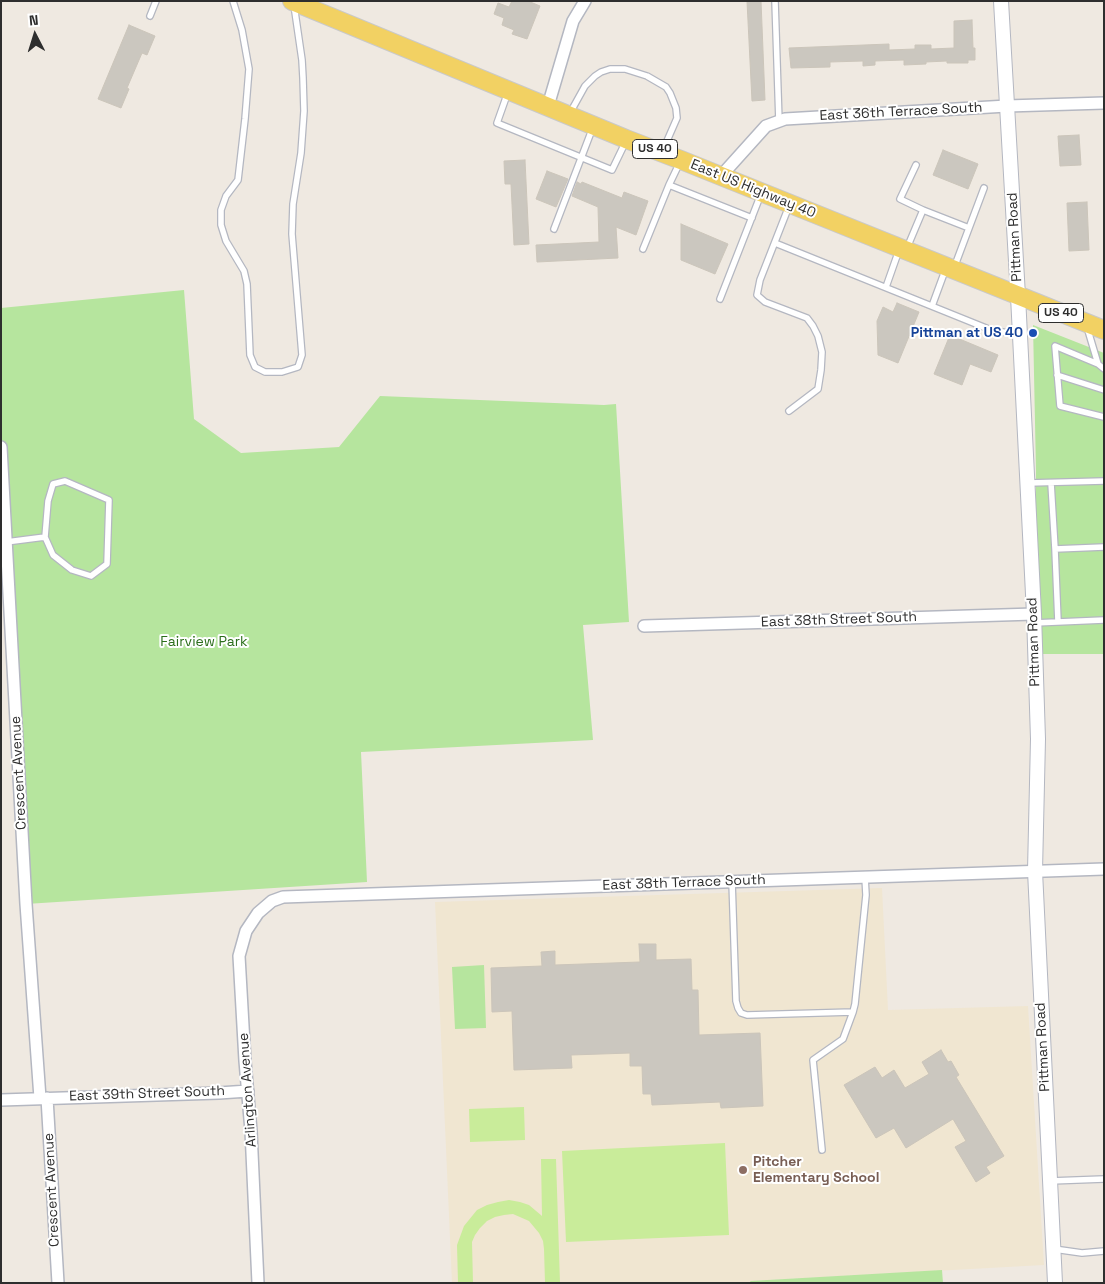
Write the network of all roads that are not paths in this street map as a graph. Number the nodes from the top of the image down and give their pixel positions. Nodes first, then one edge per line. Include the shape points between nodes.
1 (156, 1) edge
2 (233, 1) edge
3 (293, 1) edge
4 (585, 1) edge
5 (775, 1) edge
6 (1001, 1) edge
7 (150, 16) dead end
8 (508, 90) junction
9 (1104, 103) edge
10 (548, 106) junction
11 (1007, 106) junction
12 (569, 115) junction
13 (779, 122) junction
14 (594, 125) junction
15 (626, 139) junction
16 (662, 152) junction
17 (582, 157) junction
18 (681, 160) junction
19 (916, 165) dead end
20 (721, 176) junction
21 (668, 185) junction
22 (984, 188) dead end
23 (762, 192) junction
24 (790, 204) junction
25 (922, 210) junction
26 (752, 218) junction
27 (969, 228) junction
28 (554, 229) dead end
29 (774, 243) junction
30 (643, 249) dead end
31 (903, 249) junction
32 (950, 268) junction
33 (886, 287) junction
34 (1018, 296) junction
35 (720, 299) dead end
36 (932, 306) junction
37 (1086, 323) junction
38 (1104, 330) edge
39 (1020, 335) junction
40 (1098, 364) junction
41 (1104, 369) edge
42 (1057, 375) junction
43 (1104, 390) edge
44 (789, 411) dead end
45 (1104, 417) edge
46 (1, 447) edge
47 (1104, 481) edge
48 (1027, 483) junction
49 (1051, 483) junction
50 (45, 537) junction
51 (6, 542) junction
52 (1104, 547) edge
53 (1054, 549) junction
54 (1034, 618) junction
55 (1104, 620) edge
56 (1058, 622) junction
57 (644, 626) dead end
58 (1104, 869) edge
59 (1035, 871) junction
60 (865, 877) junction
61 (732, 882) junction
62 (266, 906) joint
63 (853, 1012) junction
64 (248, 1090) junction
65 (44, 1098) junction
66 (1, 1100) edge
67 (822, 1150) dead end
68 (1104, 1180) edge
69 (1050, 1181) junction
70 (1054, 1249) junction
71 (1104, 1251) edge
72 (58, 1283) edge
73 (258, 1283) edge
74 (1055, 1283) edge

1 - 7 lane
2 - 3 lane via 250,69 238,180 226,196 221,210 221,225 247,284 250,355 255,367 265,372 282,372 298,367 302,356 292,234 303,120 303,86
3 - 8 main road, East US Highway 40 / US 40
4 - 10 street via 573,21
5 - 13 lane
6 - 11 street, Pittman Road
8 - 10 main road, East US Highway 40 / US 40
8 - 17 lane via 497,123
9 - 11 street, East 36th Terrace South
10 - 12 main road, East US Highway 40 / US 40
11 - 13 street, East 36th Terrace South via 785,119
11 - 34 street, Pittman Road
12 - 14 main road, East US Highway 40 / US 40
12 - 16 lane via 585,86 601,72 625,69 647,76 666,87 676,108 677,118
13 - 20 street, East 36th Terrace South via 766,126
14 - 15 main road, East US Highway 40 / US 40
14 - 17 lane
15 - 16 main road, East US Highway 40 / US 40
15 - 17 lane via 612,170
16 - 18 main road, East US Highway 40 / US 40
17 - 28 lane
18 - 20 main road, East US Highway 40 / US 40
18 - 21 lane
19 - 25 lane via 900,199
20 - 23 main road, East US Highway 40 / US 40
21 - 26 lane
21 - 30 lane
22 - 27 lane
23 - 24 main road, East US Highway 40 / US 40
23 - 26 lane
24 - 29 lane
24 - 31 main road, East US Highway 40 / US 40
25 - 27 lane
25 - 31 lane
26 - 35 lane
27 - 32 lane
29 - 33 lane
29 - 44 lane via 757,295 765,302 807,318 818,336 822,352 818,389
31 - 32 main road, East US Highway 40 / US 40
31 - 33 lane
32 - 34 main road, East US Highway 40 / US 40
32 - 36 lane
33 - 36 lane
34 - 37 main road, East US Highway 40 / US 40
34 - 39 street, Pittman Road
36 - 39 lane via 991,330
37 - 38 main road, East US Highway 40 / US 40
37 - 40 lane
39 - 48 street, Pittman Road
40 - 41 lane
40 - 42 lane via 1055,346
42 - 43 lane
42 - 45 lane via 1060,406
46 - 51 street, Crescent Avenue
47 - 49 lane
48 - 49 lane
48 - 54 street, Pittman Road
49 - 53 lane
50 - 50 lane via 52,555 72,570 91,576 107,564 108,500 66,481 53,484 48,500
50 - 51 lane
51 - 65 street, Crescent Avenue via 26,904
52 - 53 lane
53 - 56 lane
54 - 56 lane
54 - 57 street, East 38th Street South
54 - 59 street, Pittman Road via 1038,739
55 - 56 lane
58 - 59 street, East 38th Terrace South
59 - 60 street, East 38th Terrace South
59 - 69 street, Pittman Road
60 - 61 street, East 38th Terrace South
60 - 63 lane via 866,895
61 - 62 street, East 38th Terrace South via 283,897
61 - 63 lane via 736,1001 741,1013
62 - 64 street, Arlington Avenue via 246,931 239,956
63 - 67 lane via 843,1039 813,1060
64 - 65 street, East 39th Street South
64 - 73 street, Arlington Avenue
65 - 66 street, East 39th Street South
65 - 72 street, Crescent Avenue
68 - 69 lane
69 - 70 street, Pittman Road
70 - 71 lane
70 - 74 street, Pittman Road

